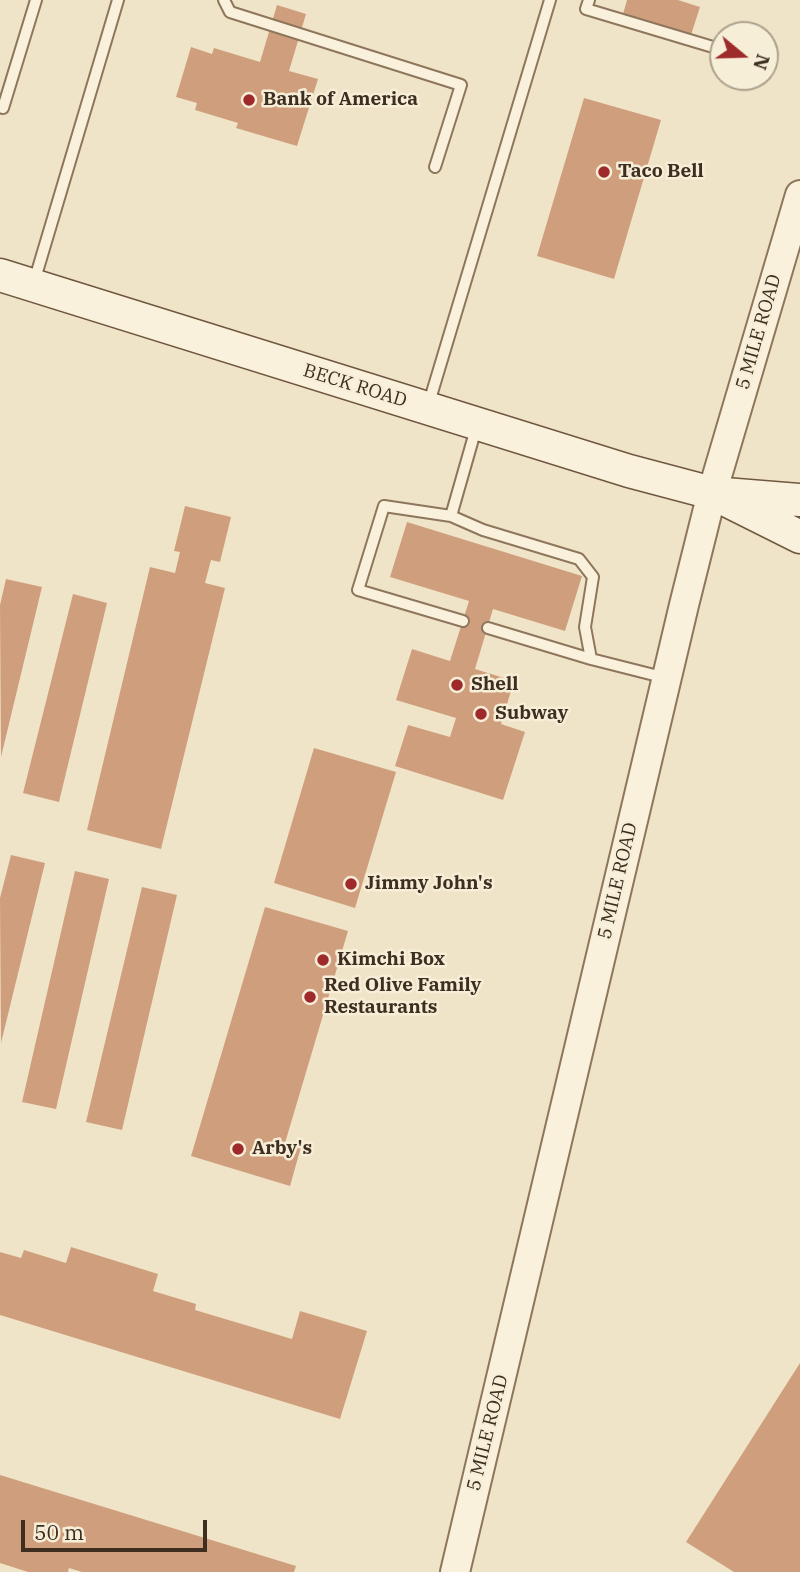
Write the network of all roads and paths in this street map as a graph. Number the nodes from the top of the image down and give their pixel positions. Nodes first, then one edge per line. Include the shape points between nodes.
1 (37, 0) edge
2 (118, 0) edge
3 (224, 0) edge
4 (550, 0) edge
5 (589, 0) edge
6 (709, 46) edge
7 (0, 107) edge
8 (435, 167) dead end
9 (800, 195) edge
10 (0, 275) edge
11 (33, 284) junction
12 (427, 408) junction
13 (477, 423) junction
14 (712, 493) junction
15 (800, 500) edge
16 (451, 516) junction
17 (800, 537) edge
18 (463, 621) dead end
19 (488, 628) dead end
20 (591, 659) junction
21 (666, 678) junction
22 (455, 1572) edge

1 - 7 lane
2 - 11 lane
3 - 8 lane via 230,12 461,85
4 - 12 lane
5 - 6 lane via 586,9
9 - 14 street, 5 MILE ROAD
10 - 11 main road, BECK ROAD
11 - 12 main road, BECK ROAD
12 - 13 main road, BECK ROAD
13 - 14 main road, BECK ROAD
13 - 16 lane
14 - 15 main road, BECK ROAD
14 - 17 main road, BECK ROAD
14 - 21 street, 5 MILE ROAD
16 - 18 lane via 384,506 358,590
16 - 20 lane via 579,559 587,566 593,577 585,627
19 - 20 lane
20 - 21 lane
21 - 22 street, 5 MILE ROAD

